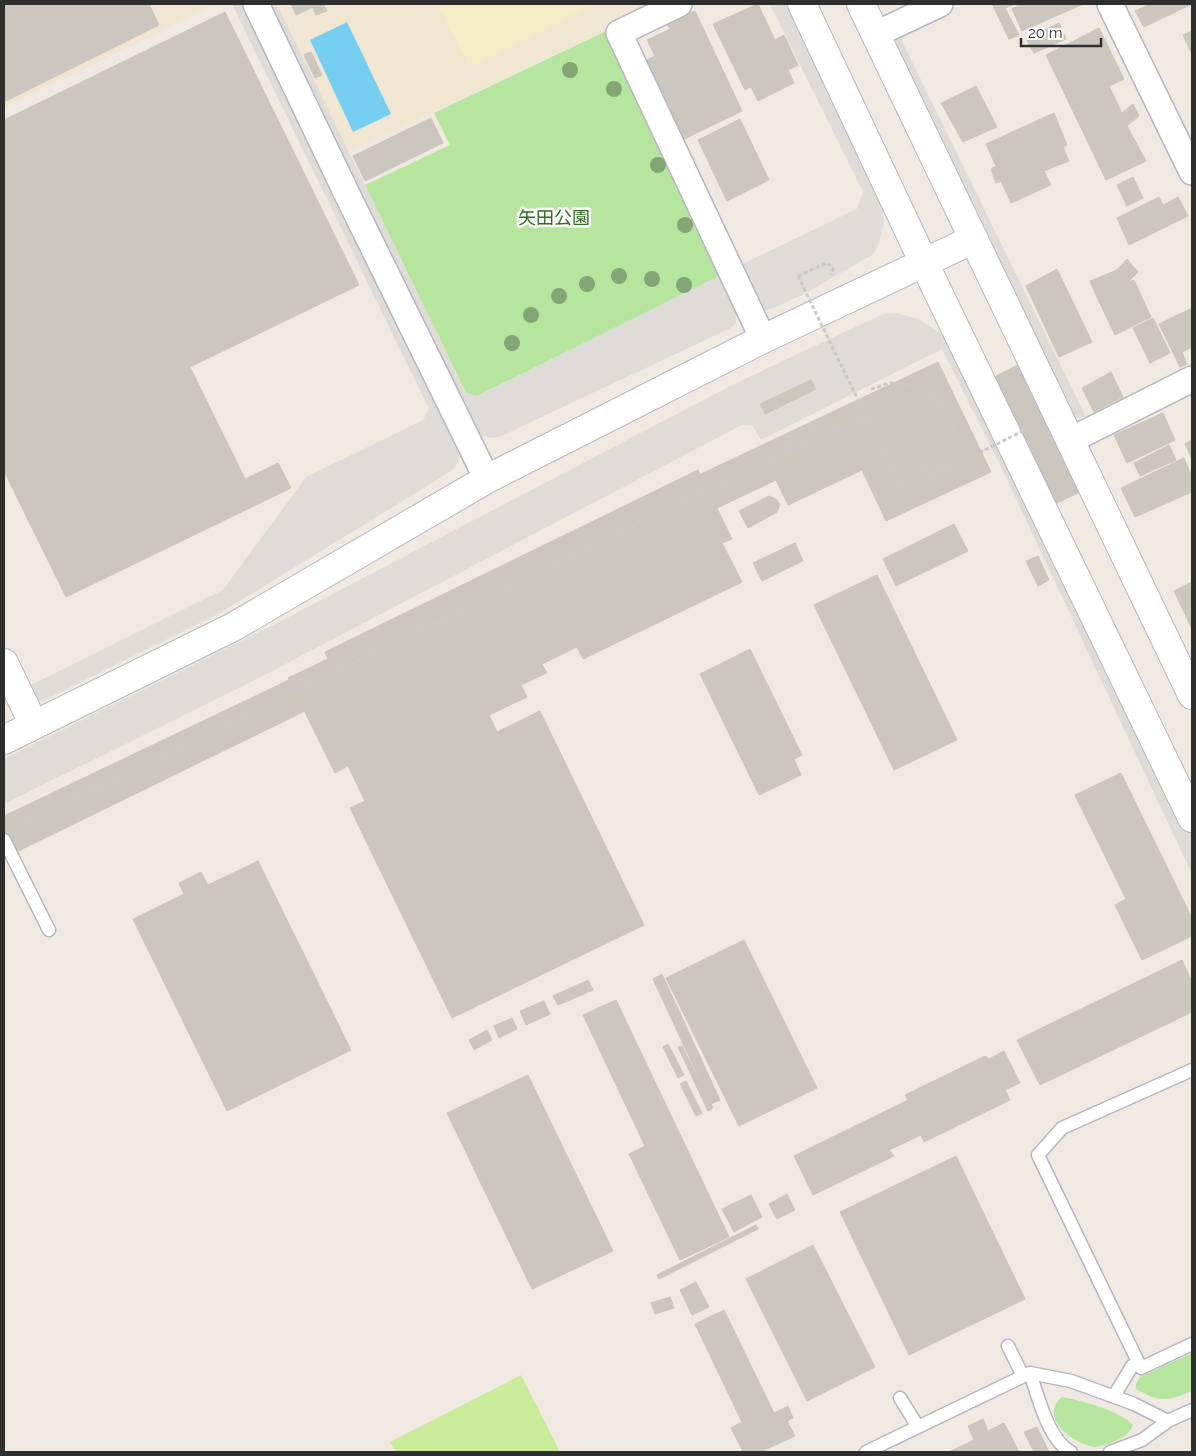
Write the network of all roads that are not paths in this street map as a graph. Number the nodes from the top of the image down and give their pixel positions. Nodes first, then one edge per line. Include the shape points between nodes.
1 (256, 4) edge
2 (678, 4) edge
3 (802, 4) edge
4 (861, 4) edge
5 (940, 4) edge
6 (1110, 4) edge
7 (876, 34) junction
8 (1192, 172) edge
9 (974, 239) junction
10 (924, 263) junction
11 (763, 340) junction
12 (1192, 379) edge
13 (1071, 440) junction
14 (487, 479) junction
15 (4, 663) edge
16 (1192, 695) edge
17 (34, 725) junction
18 (4, 740) edge
19 (1192, 818) edge
20 (4, 840) edge
21 (49, 930) dead end
22 (1192, 1070) edge
23 (1192, 1344) edge
24 (1008, 1346) dead end
25 (1139, 1364) junction
26 (1026, 1375) junction
27 (1114, 1396) junction
28 (900, 1398) dead end
29 (1192, 1410) edge
30 (1168, 1421) junction
31 (918, 1427) junction
32 (1142, 1446) edge
33 (866, 1452) edge
34 (1071, 1452) edge
35 (1110, 1452) edge

1 - 14 street
2 - 11 street via 618,33
3 - 10 street
4 - 7 street
5 - 7 street
6 - 8 street
7 - 9 street
9 - 10 street
9 - 13 street
10 - 11 street
10 - 19 street
11 - 14 street
12 - 13 street
13 - 16 street
14 - 17 street via 233,627
15 - 17 street
17 - 18 street
20 - 21 lane
22 - 25 lane via 1062,1128 1038,1155
23 - 25 lane via 1141,1368
24 - 26 lane
25 - 27 lane via 1132,1366
26 - 27 lane via 1072,1381
26 - 31 lane
26 - 34 lane via 1057,1441
27 - 30 lane
28 - 31 lane
29 - 30 lane
30 - 32 lane
31 - 33 lane
32 - 35 lane

